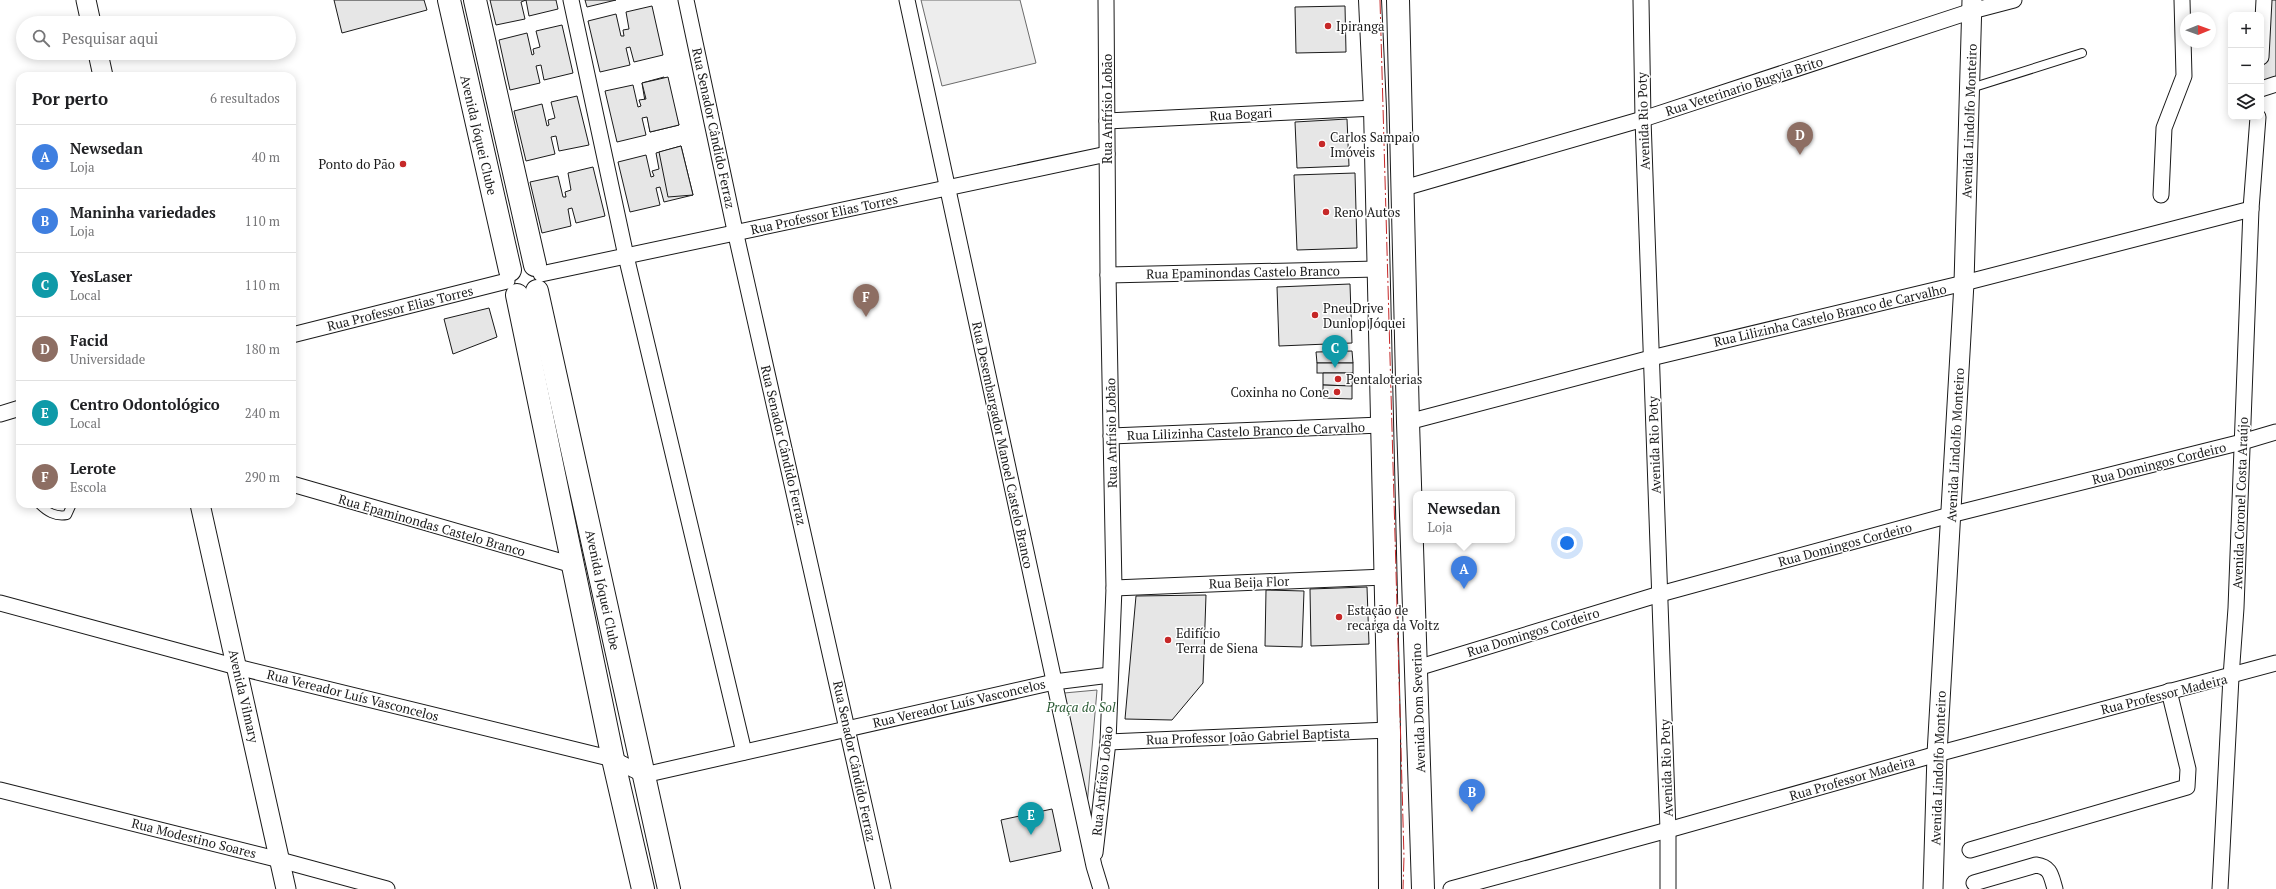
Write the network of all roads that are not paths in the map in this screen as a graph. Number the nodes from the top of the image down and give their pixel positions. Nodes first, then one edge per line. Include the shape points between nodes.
1 (86, 0) edge
2 (449, 0) edge
3 (475, 0) edge
4 (571, 0) edge
5 (686, 0) edge
6 (907, 0) edge
7 (1106, 0) edge
8 (1370, 0) edge
9 (1398, 0) edge
10 (1640, 0) edge
11 (2014, 0) edge
12 (2182, 0) edge
13 (2264, 0) edge
14 (1972, 6) edge
15 (90, 16) edge
16 (2261, 48) edge
17 (2082, 53) dead end
18 (100, 60) edge
19 (102, 72) edge
20 (2276, 84) edge
21 (1971, 88) junction
22 (2264, 88) edge
23 (1375, 108) junction
24 (1643, 119) junction
25 (2258, 120) edge
26 (1107, 121) junction
27 (1107, 154) junction
28 (947, 188) junction
29 (1404, 188) junction
30 (2161, 195) dead end
31 (2251, 209) junction
32 (736, 233) junction
33 (626, 256) junction
34 (1377, 268) junction
35 (1108, 275) junction
36 (524, 279) junction
37 (1964, 283) junction
38 (296, 334) edge
39 (1651, 358) junction
40 (16, 409) edge
41 (0, 414) edge
42 (1408, 422) junction
43 (1381, 425) junction
44 (2276, 432) edge
45 (1111, 436) junction
46 (2242, 442) junction
47 (296, 485) edge
48 (43, 508) edge
49 (70, 508) edge
50 (201, 508) edge
51 (1950, 515) junction
52 (573, 566) junction
53 (1385, 577) junction
54 (1114, 588) junction
55 (1660, 594) junction
56 (0, 603) edge
57 (2276, 663) edge
58 (237, 667) junction
59 (1417, 668) junction
60 (1110, 675) junction
61 (2231, 677) junction
62 (1054, 682) junction
63 (2169, 691) junction
64 (848, 728) junction
65 (1389, 730) junction
66 (1108, 742) junction
67 (744, 752) junction
68 (1937, 754) junction
69 (613, 759) junction
70 (644, 775) junction
71 (0, 790) edge
72 (1668, 830) junction
73 (1970, 850) dead end
74 (280, 860) junction
75 (1094, 866) junction
76 (1974, 883) dead end
77 (286, 889) edge
78 (387, 889) edge
79 (643, 889) edge
80 (669, 889) edge
81 (883, 889) edge
82 (1100, 889) edge
83 (1390, 889) edge
84 (1423, 889) edge
85 (1451, 889) edge
86 (1668, 889) edge
87 (1933, 889) edge
88 (2055, 889) edge
89 (2220, 889) edge

1 - 15 street
2 - 36 main road, Avenida Jóquei Clube
3 - 36 main road, Avenida Jóquei Clube
4 - 33 street
5 - 32 street, Rua Senador Cândido Ferraz
6 - 28 street, Rua Desembargador Manoel Castelo Branco
7 - 26 street, Rua Anfrísio Lobão
8 - 23 main road
9 - 29 main road, Avenida Dom Severino
10 - 24 street, Avenida Rio Poty
11 - 14 street, Rua Veterinario Bugyia Brito
12 - 30 street via 2184,76 2164,128
13 - 16 street
14 - 21 street, Avenida Lindolfo Monteiro
14 - 24 street, Rua Veterinario Bugyia Brito
17 - 21 lane
18 - 19 street
20 - 22 street
21 - 37 street, Avenida Lindolfo Monteiro
23 - 26 street, Rua Bogari
23 - 34 main road
24 - 29 street, Rua Veterinario Bugyia Brito
24 - 39 street, Avenida Rio Poty
25 - 31 street, Avenida Coronel Costa Araújo
26 - 27 street, Rua Anfrísio Lobão
27 - 28 street, Rua Professor Elias Torres
27 - 35 street, Rua Anfrísio Lobão
28 - 32 street, Rua Professor Elias Torres
28 - 62 street, Rua Desembargador Manoel Castelo Branco
29 - 42 main road, Avenida Dom Severino
31 - 37 street, Rua Lilizinha Castelo Branco de Carvalho
31 - 46 street, Avenida Coronel Costa Araújo
32 - 33 street, Rua Professor Elias Torres
32 - 64 street, Rua Senador Cândido Ferraz
33 - 36 street, Rua Professor Elias Torres
33 - 67 street
34 - 35 street, Rua Epaminondas Castelo Branco
34 - 43 main road
35 - 45 street, Rua Anfrísio Lobão
36 - 38 street, Rua Professor Elias Torres
36 - 52 main road, Avenida Jóquei Clube
36 - 70 main road, Avenida Jóquei Clube
37 - 39 street, Rua Lilizinha Castelo Branco de Carvalho
37 - 51 street, Avenida Lindolfo Monteiro
39 - 42 street, Rua Lilizinha Castelo Branco de Carvalho
39 - 55 street, Avenida Rio Poty
40 - 41 street
42 - 59 main road, Avenida Dom Severino
43 - 45 street, Rua Lilizinha Castelo Branco de Carvalho
43 - 53 main road
44 - 46 street, Rua Domingos Cordeiro
45 - 54 street, Rua Anfrísio Lobão
46 - 51 street, Rua Domingos Cordeiro
46 - 61 street, Avenida Coronel Costa Araújo
47 - 52 street, Rua Epaminondas Castelo Branco
48 - 49 lane via 62,516 67,515
50 - 58 street, Avenida Vilmary
51 - 55 street, Rua Domingos Cordeiro
51 - 68 street, Avenida Lindolfo Monteiro
52 - 69 main road, Avenida Jóquei Clube
53 - 54 street, Rua Beija Flor
53 - 65 main road
54 - 60 street, Rua Anfrísio Lobão
55 - 59 street, Rua Domingos Cordeiro
55 - 72 street, Avenida Rio Poty
56 - 58 street, Rua Vereador Luís Vasconcelos
57 - 61 street, Rua Professor Madeira
58 - 69 street, Rua Vereador Luís Vasconcelos
58 - 74 street, Avenida Vilmary
59 - 84 main road, Avenida Dom Severino
60 - 62 street, Rua Vereador Luís Vasconcelos
60 - 66 street, Rua Anfrísio Lobão
61 - 63 street, Rua Professor Madeira
61 - 89 street, Avenida Coronel Costa Araújo
62 - 64 street, Rua Vereador Luís Vasconcelos
62 - 75 street, Rua Desembargador Manoel Castelo Branco
63 - 68 street, Rua Professor Madeira
63 - 73 street via 2188,769 2187,787
64 - 67 street, Rua Vereador Luís Vasconcelos
64 - 81 street, Rua Senador Cândido Ferraz
65 - 66 street, Rua Professor João Gabriel Baptista
65 - 83 main road
66 - 75 street, Rua Anfrísio Lobão
67 - 70 street, Rua Vereador Luís Vasconcelos
68 - 72 street, Rua Professor Madeira
68 - 87 street, Avenida Lindolfo Monteiro
69 - 70 street, Rua Vereador Luís Vasconcelos
69 - 79 main road, Avenida Jóquei Clube
70 - 80 main road, Avenida Jóquei Clube
71 - 74 street, Rua Modestino Soares
72 - 85 street, Rua Professor Madeira
72 - 86 street, Avenida Rio Poty
74 - 77 street, Avenida Vilmary
74 - 78 street, Rua Modestino Soares
75 - 82 street, Rua Desembargador Manoel Castelo Branco
76 - 88 street via 2036,865 2045,866 2050,872

